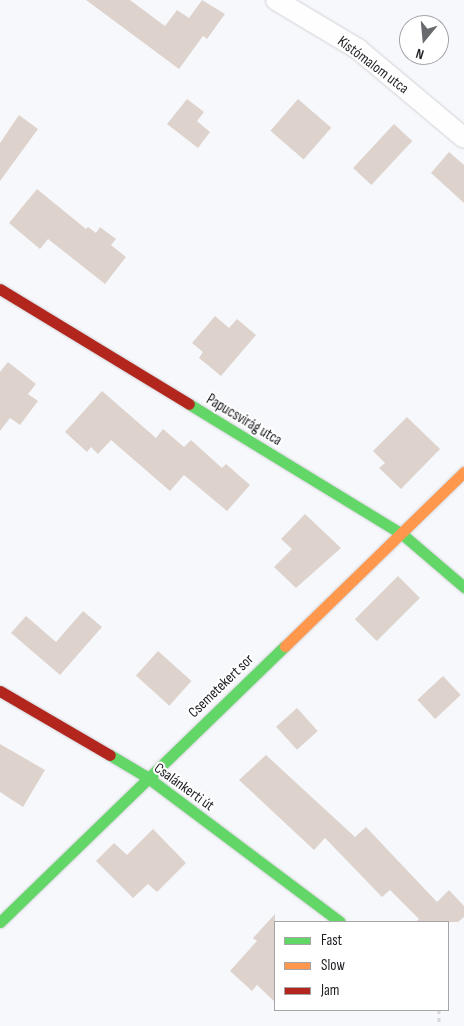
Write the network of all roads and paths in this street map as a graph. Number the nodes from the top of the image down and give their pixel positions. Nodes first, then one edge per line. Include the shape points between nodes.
1 (276, 0) edge
2 (464, 138) edge
3 (0, 289) edge
4 (464, 472) edge
5 (402, 534) junction
6 (464, 587) edge
7 (0, 691) edge
8 (147, 778) junction
9 (339, 921) edge
10 (0, 922) edge
11 (439, 1011) edge
12 (439, 1026) edge

1 - 2 street, Kistómalom utca via 358,49
3 - 5 street, Papucsvirág utca
4 - 5 street, Csemetekert sor
5 - 6 street, Papucsvirág utca
5 - 8 street, Csemetekert sor
7 - 8 street, Csalánkerti út
8 - 9 street, Csalánkerti út
8 - 10 street, Csemetekert sor
11 - 12 path

